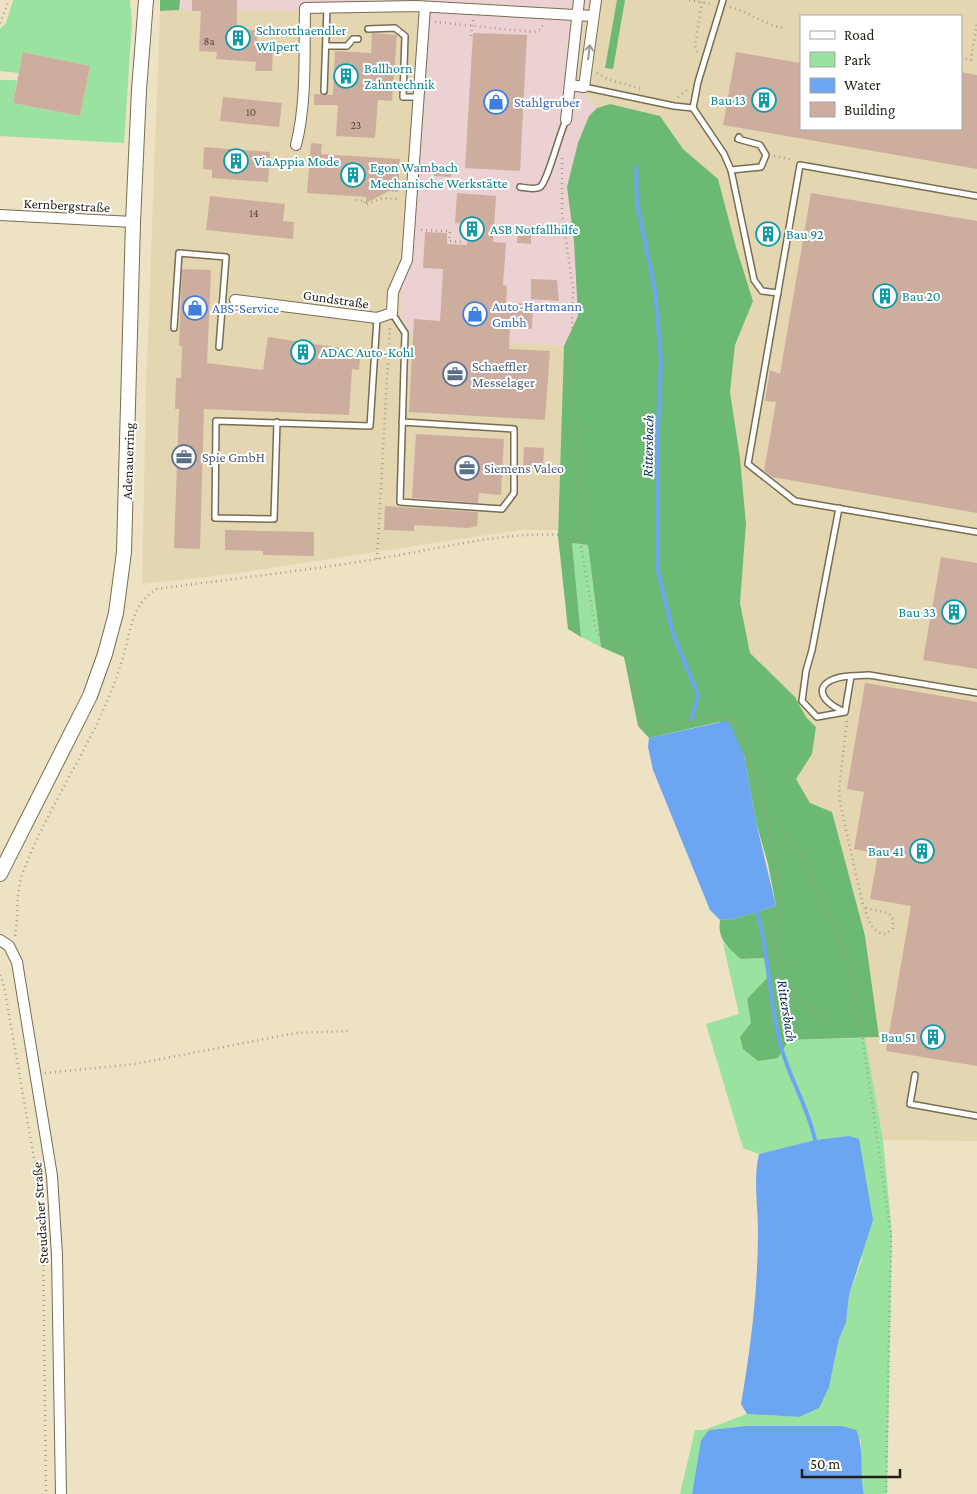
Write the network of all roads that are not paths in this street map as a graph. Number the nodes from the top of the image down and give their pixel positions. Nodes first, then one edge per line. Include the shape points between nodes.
1 (145, 0) edge
2 (579, 0) edge
3 (596, 0) edge
4 (722, 2) edge
5 (304, 4) edge
6 (330, 5) edge
7 (425, 7) junction
8 (578, 15) junction
9 (593, 16) junction
10 (368, 29) dead end
11 (358, 39) dead end
12 (326, 46) junction
13 (570, 85) junction
14 (584, 87) junction
15 (324, 91) dead end
16 (417, 98) junction
17 (693, 108) junction
18 (566, 120) joint
19 (739, 136) dead end
20 (296, 145) dead end
21 (731, 170) junction
22 (520, 188) dead end
23 (977, 196) edge
24 (0, 215) edge
25 (133, 222) junction
26 (778, 294) junction
27 (223, 298) junction
28 (235, 300) joint
29 (392, 313) junction
30 (377, 318) junction
31 (174, 328) dead end
32 (219, 348) dead end
33 (277, 422) junction
34 (402, 422) junction
35 (839, 508) junction
36 (977, 532) edge
37 (851, 676) junction
38 (977, 693) edge
39 (844, 712) junction
40 (0, 874) edge
41 (0, 940) edge
42 (915, 1075) dead end
43 (977, 1116) edge
44 (61, 1494) edge

1 - 25 main road, Adenauerring
2 - 8 street
3 - 9 street
4 - 17 lane
5 - 6 street
5 - 20 street via 301,114
6 - 7 street
6 - 12 lane
7 - 8 street
7 - 16 street
8 - 9 street
8 - 13 street
14 -> 9 street
10 - 16 lane via 395,28 405,36 403,97
11 - 12 lane via 353,39 347,46
12 - 15 lane
13 - 14 street
13 - 18 street
14 - 17 lane
16 - 29 street via 407,260 393,292
17 - 21 lane
18 - 22 lane via 558,135 544,183 537,188
19 - 21 lane via 738,139 760,145 766,155 761,167
21 - 26 lane via 754,280 762,291
23 - 26 lane via 800,165
24 - 25 street, Kernbergstraße
25 - 40 main road, Adenauerring via 124,552 116,613 90,696
26 - 35 lane via 748,464 795,501
27 - 28 lane
27 - 31 lane via 226,257 179,253
27 - 32 lane
28 - 30 street, Gundstraße
29 - 30 street, Gundstraße
29 - 34 lane via 405,333
30 - 33 lane via 370,426
33 - 33 lane via 216,421 215,518 274,520
34 - 34 lane via 514,429 514,493 502,509 400,502
35 - 36 lane
35 - 39 lane via 802,701 817,716
37 - 38 lane via 868,675
37 - 39 lane
37 - 39 lane via 830,679 822,694 826,701
41 - 44 street, Steudacher Straße via 9,946 17,962 52,1176 58,1255
42 - 43 lane via 910,1104

